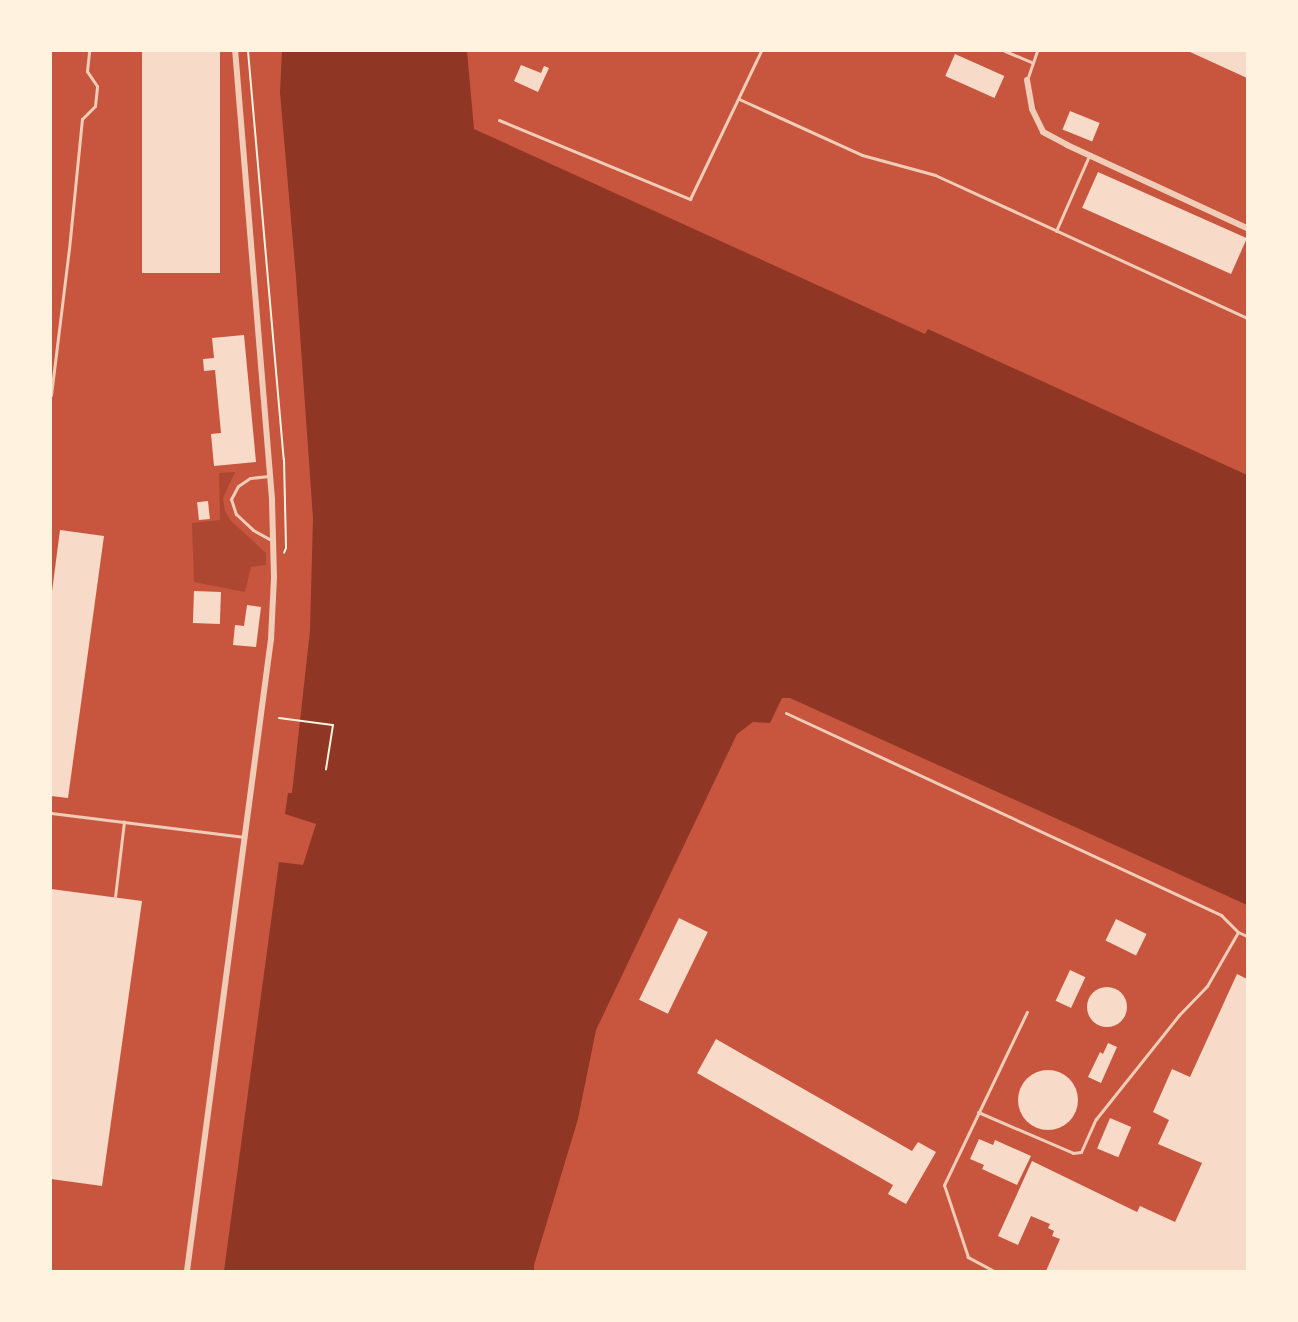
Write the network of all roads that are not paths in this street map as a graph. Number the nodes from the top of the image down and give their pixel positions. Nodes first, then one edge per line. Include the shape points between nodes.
1 (89, 51) edge
2 (235, 51) edge
3 (761, 51) edge
4 (1005, 51) edge
5 (1037, 51) edge
6 (1033, 63) junction
7 (1027, 81) joint
8 (739, 99) junction
9 (499, 120) dead end
10 (1089, 155) junction
11 (1247, 228) edge
12 (1056, 231) junction
13 (1247, 318) edge
14 (51, 395) edge
15 (270, 476) junction
16 (274, 541) junction
17 (786, 713) dead end
18 (51, 813) edge
19 (124, 822) junction
20 (247, 837) junction
21 (115, 897) dead end
22 (1238, 932) junction
23 (1247, 936) edge
24 (1027, 1012) dead end
25 (978, 1112) junction
26 (188, 1271) edge
27 (994, 1271) edge

1 - 14 lane via 87,71 97,86 95,106 82,119
2 - 15 street
3 - 8 lane
4 - 6 lane
5 - 6 lane
6 - 7 lane
7 - 10 street via 1032,109 1043,132
8 - 9 lane via 690,199
8 - 12 lane via 861,155 935,175
10 - 11 street
10 - 12 lane
12 - 13 lane
15 - 16 street
15 - 16 lane via 250,478 238,486 231,499 236,514 253,530
16 - 20 street via 271,639
17 - 22 lane via 1221,915
18 - 19 lane
19 - 20 lane
19 - 21 lane
20 - 26 street
22 - 23 lane
22 - 25 lane via 1207,986 1096,1119 1081,1152 1073,1153
24 - 25 lane
25 - 27 lane via 944,1185 968,1257

